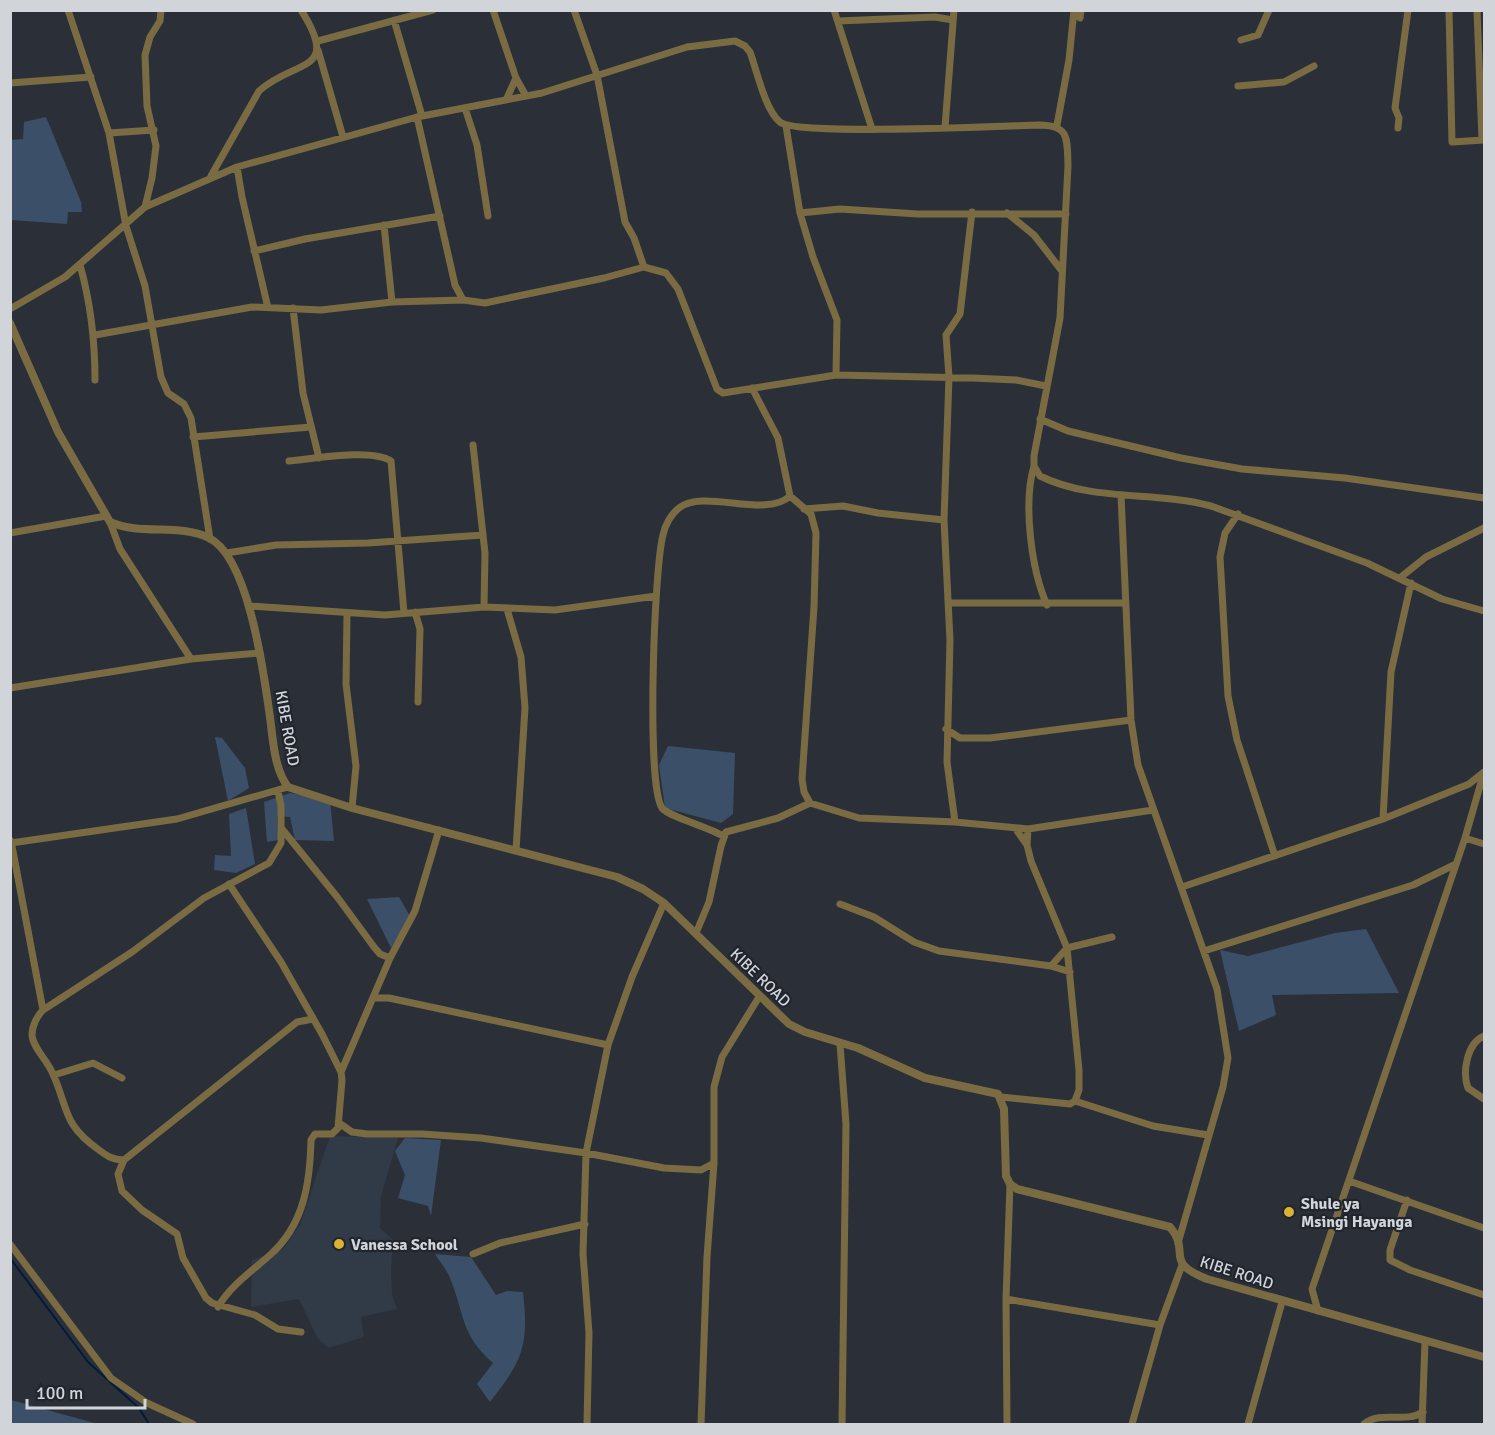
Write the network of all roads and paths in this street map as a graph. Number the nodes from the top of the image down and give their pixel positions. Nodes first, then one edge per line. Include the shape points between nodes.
1 (68, 10) edge
2 (161, 10) edge
3 (301, 10) edge
4 (433, 10) edge
5 (493, 10) edge
6 (574, 10) edge
7 (834, 10) edge
8 (954, 10) edge
9 (1074, 10) edge
10 (1269, 10) edge
11 (1408, 10) edge
12 (1449, 10) edge
13 (1478, 10) edge
14 (394, 20) junction
15 (953, 20) junction
16 (838, 21) junction
17 (1240, 40) dead end
18 (1481, 44) edge
19 (318, 45) junction
20 (1314, 66) dead end
21 (597, 75) junction
22 (91, 77) junction
23 (516, 78) junction
24 (10, 83) edge
25 (1238, 86) dead end
26 (526, 96) junction
27 (507, 98) junction
28 (465, 108) junction
29 (419, 117) junction
30 (1057, 125) junction
31 (786, 126) junction
32 (945, 127) junction
33 (1398, 128) dead end
34 (872, 129) junction
35 (154, 130) junction
36 (109, 133) junction
37 (344, 137) junction
38 (1483, 140) edge
39 (237, 167) junction
40 (212, 176) junction
41 (145, 207) junction
42 (972, 212) junction
43 (800, 213) junction
44 (1007, 213) junction
45 (1066, 214) junction
46 (440, 216) junction
47 (488, 216) dead end
48 (384, 225) junction
49 (126, 226) junction
50 (254, 250) junction
51 (80, 266) junction
52 (644, 267) junction
53 (1063, 272) junction
54 (462, 300) junction
55 (392, 302) junction
56 (268, 308) junction
57 (293, 308) junction
58 (10, 309) edge
59 (10, 323) edge
60 (152, 324) junction
61 (95, 335) junction
62 (836, 375) junction
63 (949, 377) junction
64 (95, 380) dead end
65 (1046, 386) junction
66 (752, 388) junction
67 (1040, 419) junction
68 (311, 427) junction
69 (193, 437) junction
70 (474, 445) dead end
71 (320, 458) junction
72 (289, 461) dead end
73 (1034, 466) junction
74 (1121, 495) junction
75 (790, 496) junction
76 (1485, 498) edge
77 (804, 509) junction
78 (1238, 514) junction
79 (108, 519) junction
80 (944, 520) junction
81 (1485, 528) edge
82 (10, 533) edge
83 (483, 535) junction
84 (210, 539) junction
85 (398, 540) junction
86 (227, 553) junction
87 (1401, 578) junction
88 (1411, 583) junction
89 (656, 596) junction
90 (950, 603) junction
91 (1125, 603) junction
92 (1047, 605) junction
93 (249, 606) junction
94 (484, 607) junction
95 (507, 609) junction
96 (425, 611) junction
97 (1485, 611) edge
98 (416, 612) junction
99 (404, 613) junction
100 (347, 614) junction
101 (420, 629) junction
102 (260, 653) junction
103 (191, 659) junction
104 (10, 688) edge
105 (418, 702) dead end
106 (1131, 720) junction
107 (946, 729) junction
108 (1484, 772) edge
109 (288, 787) junction
110 (278, 791) junction
111 (810, 803) junction
112 (352, 808) junction
113 (1153, 810) junction
114 (1383, 819) junction
115 (955, 822) junction
116 (1015, 828) junction
117 (282, 829) junction
118 (1028, 829) junction
119 (439, 830) junction
120 (723, 836) junction
121 (1465, 838) junction
122 (11, 842) edge
123 (1485, 844) edge
124 (1027, 845) junction
125 (516, 850) junction
126 (1275, 856) junction
127 (12, 860) edge
128 (1454, 865) junction
129 (229, 884) junction
130 (1182, 887) junction
131 (664, 903) junction
132 (840, 904) dead end
133 (696, 933) junction
134 (1112, 937) dead end
135 (1067, 948) junction
136 (1204, 951) junction
137 (390, 958) junction
138 (1051, 966) junction
139 (1070, 972) junction
140 (381, 980) junction
141 (759, 997) junction
142 (373, 998) junction
143 (389, 998) junction
144 (42, 1010) junction
145 (313, 1019) junction
146 (1485, 1036) edge
147 (840, 1044) junction
148 (608, 1045) junction
149 (331, 1053) junction
150 (348, 1055) junction
151 (341, 1072) junction
152 (54, 1075) junction
153 (123, 1078) dead end
154 (1001, 1097) junction
155 (1485, 1099) edge
156 (1075, 1101) junction
157 (339, 1123) junction
158 (1208, 1134) junction
159 (586, 1153) junction
160 (124, 1160) junction
161 (714, 1163) junction
162 (701, 1170) junction
163 (713, 1181) junction
164 (1349, 1181) junction
165 (1010, 1184) junction
166 (1407, 1200) junction
167 (585, 1224) junction
168 (1485, 1228) edge
169 (1178, 1243) junction
170 (10, 1244) edge
171 (473, 1254) dead end
172 (1182, 1265) junction
173 (1485, 1295) edge
174 (1006, 1299) junction
175 (1282, 1302) junction
176 (218, 1307) junction
177 (1318, 1311) junction
178 (1160, 1325) junction
179 (302, 1332) dead end
180 (1425, 1342) junction
181 (1485, 1357) edge
182 (1423, 1412) junction
183 (194, 1425) edge
184 (587, 1425) edge
185 (701, 1425) edge
186 (842, 1425) edge
187 (1007, 1425) edge
188 (1132, 1425) edge
189 (1248, 1425) edge
190 (1364, 1425) edge
191 (1422, 1425) edge

1 - 22 street
2 - 35 street via 145,55 147,106
3 - 19 street
4 - 14 street
5 - 23 street
6 - 21 street
7 - 16 street
8 - 15 street
9 - 30 street
10 - 17 street via 1258,35
11 - 33 street via 1395,108
12 - 38 street via 1452,142
13 - 18 street
14 - 19 street
14 - 29 street
15 - 16 street via 935,17
15 - 32 street
16 - 34 street
18 - 38 street
19 - 37 street
19 - 40 street via 312,60 259,91
20 - 25 street via 1284,82
21 - 26 street
21 - 31 street via 687,47 735,41 750,52 769,105
21 - 52 street via 621,208
22 - 24 street
22 - 36 street
23 - 26 street
23 - 27 street
26 - 27 street
27 - 28 street
28 - 29 street
28 - 47 street via 477,145
29 - 37 street
29 - 46 street
30 - 32 street
30 - 45 street via 1067,144
31 - 34 street
31 - 43 street
32 - 34 street
35 - 36 street
35 - 41 street via 154,167
36 - 49 street
37 - 39 street
39 - 40 street
39 - 50 street
40 - 41 street
41 - 49 street
42 - 43 street via 918,214 840,209
42 - 44 street
42 - 63 street via 960,314 946,335
43 - 62 street via 837,320
44 - 45 street
44 - 53 street via 1034,235
45 - 53 street
46 - 48 street
46 - 54 street
48 - 50 street
48 - 55 street
49 - 51 street
49 - 60 street
50 - 56 street
51 - 58 street
51 - 61 street
52 - 54 street via 485,303
52 - 66 street via 666,273 678,289 717,389 723,393
53 - 65 street via 1057,346
54 - 55 street
55 - 57 street via 335,309
56 - 57 street
56 - 60 street via 252,307
57 - 68 street via 297,359
59 - 79 street via 58,432
60 - 61 street
60 - 69 street via 165,388 189,411
61 - 64 street
62 - 63 street
62 - 66 street
63 - 65 street via 1016,380
63 - 80 street
65 - 67 street
66 - 75 street via 778,438
67 - 73 street
67 - 76 street via 1068,430 1205,463
68 - 69 street
68 - 71 street
69 - 84 street
70 - 83 street
71 - 72 street
71 - 85 street via 376,456 391,461
73 - 74 street via 1040,476 1051,482
73 - 92 street via 1028,503 1039,582
74 - 78 street via 1192,501
74 - 91 street
75 - 77 street
75 - 89 street via 771,503 695,502 681,506 663,532
77 - 80 street via 843,506
77 - 111 street via 814,521 816,533 802,779
78 - 87 street
78 - 126 street via 1225,533 1220,557 1228,696 1237,740
79 - 82 street
79 - 84 street, KIBE ROAD via 136,530 185,531
79 - 103 street via 120,549
80 - 90 street
81 - 87 street via 1426,557
83 - 85 street
83 - 94 street
84 - 86 street, KIBE ROAD
85 - 86 street via 276,545
85 - 99 street
86 - 93 street, KIBE ROAD
87 - 88 street
88 - 97 street via 1449,601
88 - 114 street via 1392,672
89 - 95 street via 580,608
89 - 120 street via 654,759 658,800 671,816 698,823
90 - 92 street
90 - 107 street
91 - 92 street
91 - 106 street
93 - 100 street
93 - 102 street, KIBE ROAD
94 - 95 street
94 - 96 street
95 - 125 street via 520,657 525,708
96 - 98 street
96 - 101 street
98 - 99 street
98 - 101 street
99 - 100 street
100 - 112 street via 346,684 355,758
101 - 105 street
102 - 103 street
102 - 109 street, KIBE ROAD via 275,751
103 - 104 street
106 - 107 street via 990,738 960,738
106 - 113 street via 1138,765
107 - 115 street
108 - 114 street via 1469,784
108 - 121 street
109 - 110 street
109 - 112 street, KIBE ROAD
110 - 117 street
110 - 122 street via 177,819
111 - 115 street via 859,819
111 - 120 street via 778,818 731,829
112 - 119 street, KIBE ROAD
113 - 118 street
113 - 130 street
114 - 126 street
115 - 116 street
116 - 118 street
116 - 124 street
117 - 129 street via 280,843 268,863
117 - 137 street via 374,947
118 - 124 street
119 - 125 street, KIBE ROAD
119 - 137 street via 415,910
120 - 133 street via 709,902
121 - 123 street
121 - 128 street
122 - 127 street
124 - 135 street
125 - 131 street, KIBE ROAD via 617,877
126 - 130 street
127 - 144 street
128 - 136 street via 1413,885
128 - 164 street
129 - 144 street
129 - 145 street
130 - 136 street
131 - 133 street, KIBE ROAD
131 - 148 street
132 - 138 street via 874,917 923,946 963,956
133 - 141 street, KIBE ROAD
134 - 135 street
135 - 138 street
135 - 139 street
136 - 158 street via 1217,989 1227,1058 1223,1087
137 - 140 street
138 - 139 street
139 - 156 street via 1079,1070
140 - 142 street
140 - 143 street
141 - 147 street, KIBE ROAD via 789,1024
141 - 161 street via 729,1043 717,1071 713,1098
142 - 143 street
142 - 150 street
143 - 148 street
144 - 152 street via 32,1035
145 - 149 street
145 - 160 street via 297,1022
146 - 155 street via 1475,1042 1465,1074 1468,1088
147 - 154 street, KIBE ROAD via 925,1078 993,1091
147 - 186 street via 846,1124
148 - 159 street
149 - 150 street
149 - 151 street
150 - 151 street
151 - 157 street
152 - 153 street via 93,1063
152 - 160 street via 64,1110 76,1132 108,1156
154 - 156 street via 1064,1104
154 - 165 street via 1004,1167
156 - 158 street via 1153,1126
157 - 159 street via 352,1132 367,1134 472,1137
157 - 176 street via 335,1133 312,1137 306,1192 291,1230 270,1255 236,1283
158 - 169 street
159 - 162 street via 664,1168
159 - 167 street
160 - 176 street via 118,1174 122,1191 177,1234 183,1258 206,1298
161 - 162 street
161 - 163 street
162 - 163 street
163 - 185 street
164 - 166 street
164 - 177 street via 1311,1292
165 - 169 street via 1030,1194 1164,1225 1175,1233
165 - 174 street
166 - 168 street
166 - 173 street via 1390,1260
167 - 171 street via 501,1243
167 - 184 street
169 - 172 street, KIBE ROAD
170 - 183 street via 111,1378 147,1403
172 - 175 street, KIBE ROAD via 1207,1279
172 - 178 street
174 - 178 street
174 - 187 street
175 - 177 street, KIBE ROAD
175 - 189 street
176 - 179 street via 255,1315 278,1329
177 - 180 street, KIBE ROAD
178 - 188 street
180 - 181 street, KIBE ROAD
180 - 182 street
182 - 190 street via 1407,1418 1375,1418
182 - 191 street

